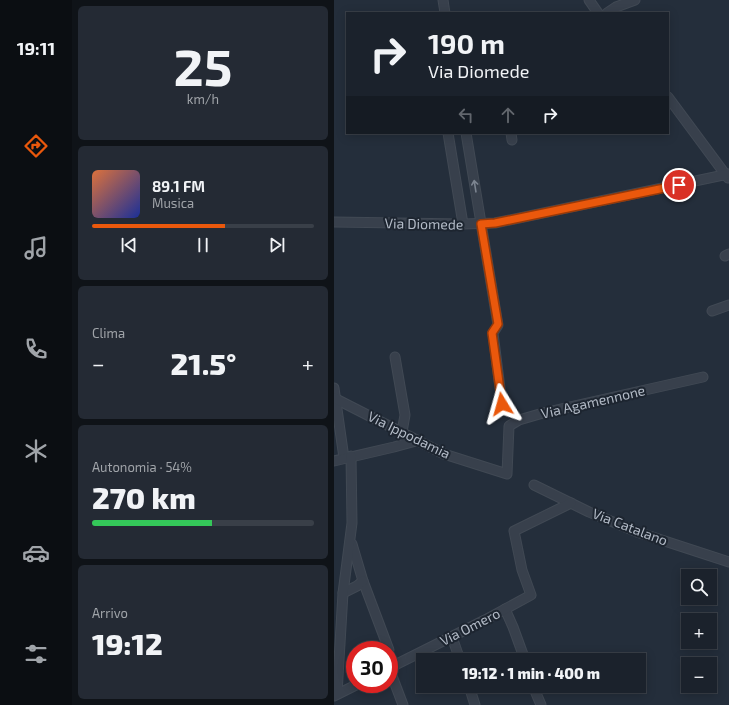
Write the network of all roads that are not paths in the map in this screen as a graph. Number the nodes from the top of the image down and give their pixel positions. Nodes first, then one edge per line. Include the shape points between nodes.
1 (443, 0) edge
2 (591, 0) edge
3 (635, 0) edge
4 (445, 12) edge
5 (597, 12) edge
6 (608, 12) edge
7 (669, 99) edge
8 (448, 134) edge
9 (466, 134) edge
10 (728, 176) edge
11 (334, 222) edge
12 (463, 224) junction
13 (481, 224) junction
14 (729, 305) edge
15 (712, 311) dead end
16 (395, 357) dead end
17 (703, 377) dead end
18 (334, 395) edge
19 (502, 404) dead end
20 (402, 432) junction
21 (416, 441) junction
22 (348, 457) junction
23 (334, 461) edge
24 (507, 474) joint
25 (534, 486) dead end
26 (571, 503) junction
27 (352, 523) junction
28 (729, 562) edge
29 (363, 581) junction
30 (343, 593) junction
31 (507, 608) junction
32 (452, 636) junction
33 (386, 641) edge
34 (458, 653) edge
35 (522, 653) edge
36 (398, 663) edge
37 (398, 689) edge
38 (346, 690) edge
39 (471, 693) edge
40 (536, 693) edge
41 (336, 695) edge
42 (403, 705) edge
43 (475, 705) edge
44 (541, 705) edge

1 - 4 street
2 - 5 street
3 - 6 street
7 - 10 street
8 - 12 street
13 -> 9 street
10 - 13 street, Via Diomede
11 - 12 street, Via Diomede
12 - 13 street, Via Diomede
13 - 19 street via 498,324 492,333
14 - 15 street
16 - 20 street via 405,415
17 - 24 street, Via Agamennone via 519,420 509,426
18 - 20 street, Via Ippodamia
18 - 22 street
20 - 21 street, Via Ippodamia
21 - 22 street
21 - 24 street, Via Ippodamia via 444,454
22 - 23 street
22 - 27 street
25 - 26 street, Via Catalano
26 - 28 street, Via Catalano via 637,532
26 - 31 street, Via Omero via 514,531 522,570 531,595
27 - 29 street via 352,545
27 - 30 street
29 - 30 street
29 - 33 street
30 - 41 street
31 - 32 street, Via Omero
31 - 35 street
32 - 34 street
32 - 36 street, Via Omero
37 - 42 street
38 - 41 street
39 - 43 street
40 - 44 street

